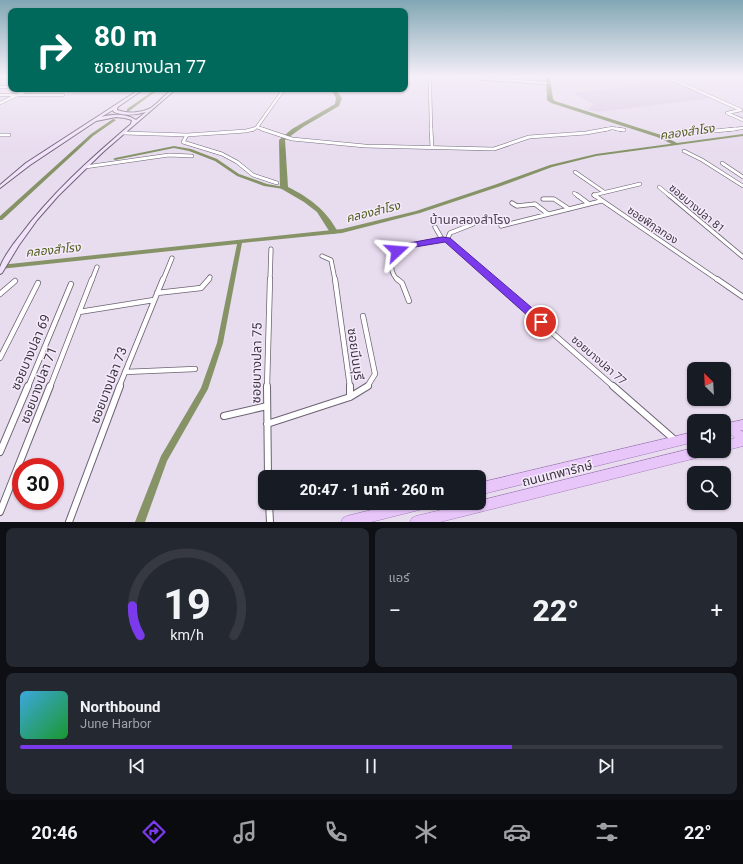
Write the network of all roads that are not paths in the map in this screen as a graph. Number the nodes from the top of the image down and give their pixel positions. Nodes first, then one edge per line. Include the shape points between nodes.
1 (123, 101) edge
2 (124, 101) edge
3 (161, 101) edge
4 (275, 101) edge
5 (431, 101) edge
6 (722, 101) edge
7 (157, 105) junction
8 (743, 120) edge
9 (86, 124) junction
10 (132, 126) junction
11 (257, 126) junction
12 (743, 128) edge
13 (624, 130) dead end
14 (684, 130) dead end
15 (124, 132) junction
16 (0, 135) edge
17 (9, 135) dead end
18 (187, 135) junction
19 (432, 147) junction
20 (684, 151) dead end
21 (192, 156) dead end
22 (722, 164) dead end
23 (84, 167) junction
24 (575, 172) dead end
25 (743, 176) edge
26 (277, 183) dead end
27 (640, 184) dead end
28 (743, 186) edge
29 (0, 187) edge
30 (659, 187) dead end
31 (604, 192) junction
32 (574, 193) dead end
33 (543, 199) dead end
34 (601, 201) junction
35 (512, 203) dead end
36 (589, 204) junction
37 (569, 209) junction
38 (548, 214) junction
39 (469, 219) dead end
40 (501, 226) dead end
41 (435, 228) dead end
42 (445, 239) junction
43 (271, 249) dead end
44 (322, 256) dead end
45 (172, 258) dead end
46 (743, 258) edge
47 (97, 267) dead end
48 (0, 272) edge
49 (210, 277) dead end
50 (15, 281) dead end
51 (38, 283) dead end
52 (71, 284) dead end
53 (157, 293) junction
54 (0, 294) edge
55 (743, 297) edge
56 (154, 300) junction
57 (408, 301) dead end
58 (79, 312) junction
59 (363, 316) dead end
60 (0, 358) edge
61 (195, 369) dead end
62 (125, 372) junction
63 (350, 397) junction
64 (267, 406) junction
65 (224, 416) dead end
66 (266, 424) junction
67 (743, 425) edge
68 (731, 427) edge
69 (731, 430) edge
70 (687, 439) edge
71 (743, 440) edge
72 (676, 441) junction
73 (731, 444) edge
74 (0, 452) edge
75 (687, 455) edge
76 (268, 470) edge
77 (486, 487) edge
78 (269, 510) edge
79 (395, 510) edge
80 (0, 512) edge
81 (435, 520) edge
82 (69, 522) edge
83 (270, 522) edge
84 (347, 522) edge
85 (416, 522) edge

1 - 9 main road
2 - 7 main road via 115,108 115,111 135,113
3 - 7 main road
4 - 11 street
5 - 19 street
6 - 8 street via 741,110 727,113
7 - 10 main road
9 - 10 main road via 102,118 122,116 134,120
9 - 29 main road via 28,164
10 - 15 main road
11 - 18 street via 246,131
11 - 19 street via 292,138 365,146
12 - 14 street via 694,133
13 - 19 street via 612,128 529,137 494,149
15 - 18 street
15 - 23 main road
16 - 17 street
18 - 26 street via 183,142 222,154 253,175
20 - 28 street
21 - 23 street via 151,156
22 - 25 street
23 - 48 main road via 53,197 18,242
24 - 31 street
27 - 31 street
30 - 46 street, ซอยบางปลา 81
31 - 34 street via 594,195
32 - 36 street
33 - 37 street via 554,199
34 - 36 street
34 - 55 street, ซอยพิกุลทอง
35 - 38 street via 517,206 535,204
36 - 37 street
37 - 38 street
38 - 40 street
39 - 42 street via 473,224 450,233
41 - 42 street, ซอยบางปลา 77
42 - 57 street via 409,246 393,255 391,268 395,277 401,281
42 - 72 street, ซอยบางปลา 77
43 - 64 street, ซอยบางปลา 75
44 - 63 street, ซอยมีนบุรี via 333,264
45 - 53 street, ซอยบางปลา 73
47 - 58 street, ซอยบางปลา 71
49 - 53 street via 201,288
50 - 54 street
51 - 60 street
52 - 74 street, ซอยบางปลา 69
53 - 56 street, ซอยบางปลา 73
56 - 58 street
56 - 62 street, ซอยบางปลา 73
58 - 80 street, ซอยบางปลา 71
59 - 63 street via 375,374 374,380 367,387
61 - 62 street
62 - 82 street, ซอยบางปลา 73
63 - 66 street, ซอยมีนบุรี
64 - 65 street
64 - 66 street, ซอยบางปลา 75
66 - 76 street, ซอยบางปลา 75
67 - 68 main road
69 - 71 main road
70 - 72 main road, ถนนเทพารักษ์
71 - 73 main road
72 - 77 main road, ถนนเทพารักษ์
75 - 81 main road, ถนนเทพารักษ์
78 - 83 street
79 - 84 main road
81 - 85 main road, ถนนเทพารักษ์

